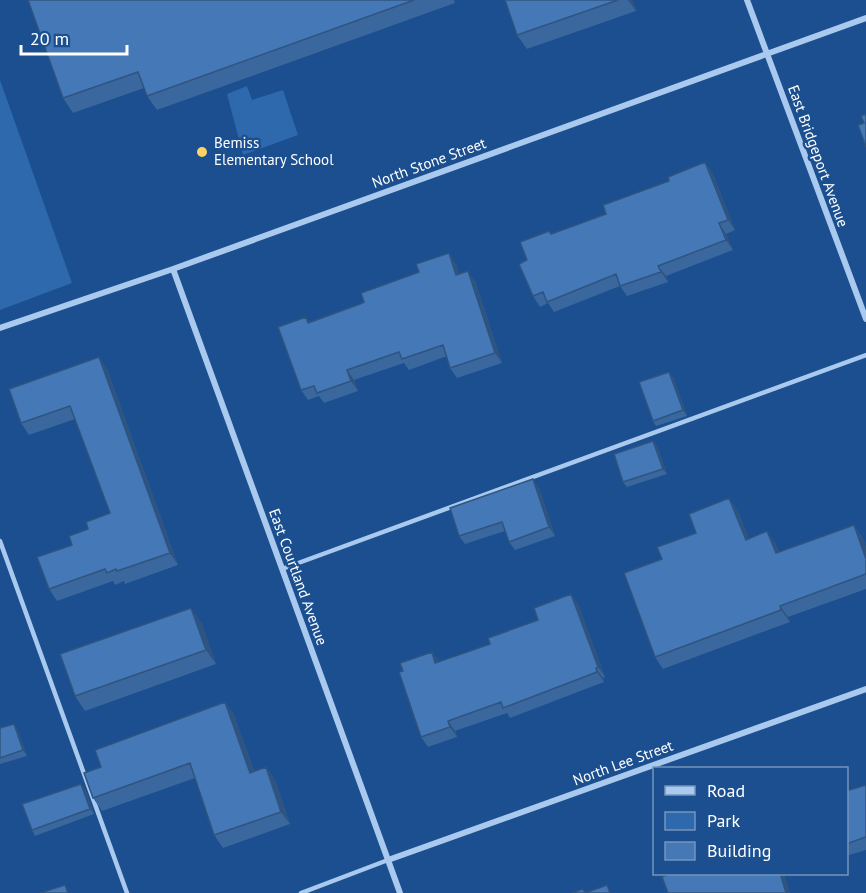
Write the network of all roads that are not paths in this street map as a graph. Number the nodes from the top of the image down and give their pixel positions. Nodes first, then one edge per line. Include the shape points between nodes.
1 (747, 0) edge
2 (866, 18) edge
3 (767, 54) junction
4 (173, 269) junction
5 (866, 319) edge
6 (0, 328) edge
7 (866, 355) edge
8 (0, 541) edge
9 (282, 569) junction
10 (866, 689) edge
11 (388, 860) junction
12 (127, 893) edge
13 (301, 893) edge
14 (400, 893) edge

1 - 3 street, East Bridgeport Avenue
2 - 3 street, North Stone Street
3 - 4 street, North Stone Street
3 - 5 street, East Bridgeport Avenue
4 - 6 street, North Stone Street
4 - 9 street, East Courtland Avenue
7 - 9 lane
8 - 12 lane
9 - 11 street, East Courtland Avenue
10 - 11 street, North Lee Street
11 - 13 lane
11 - 14 street, East Courtland Avenue

